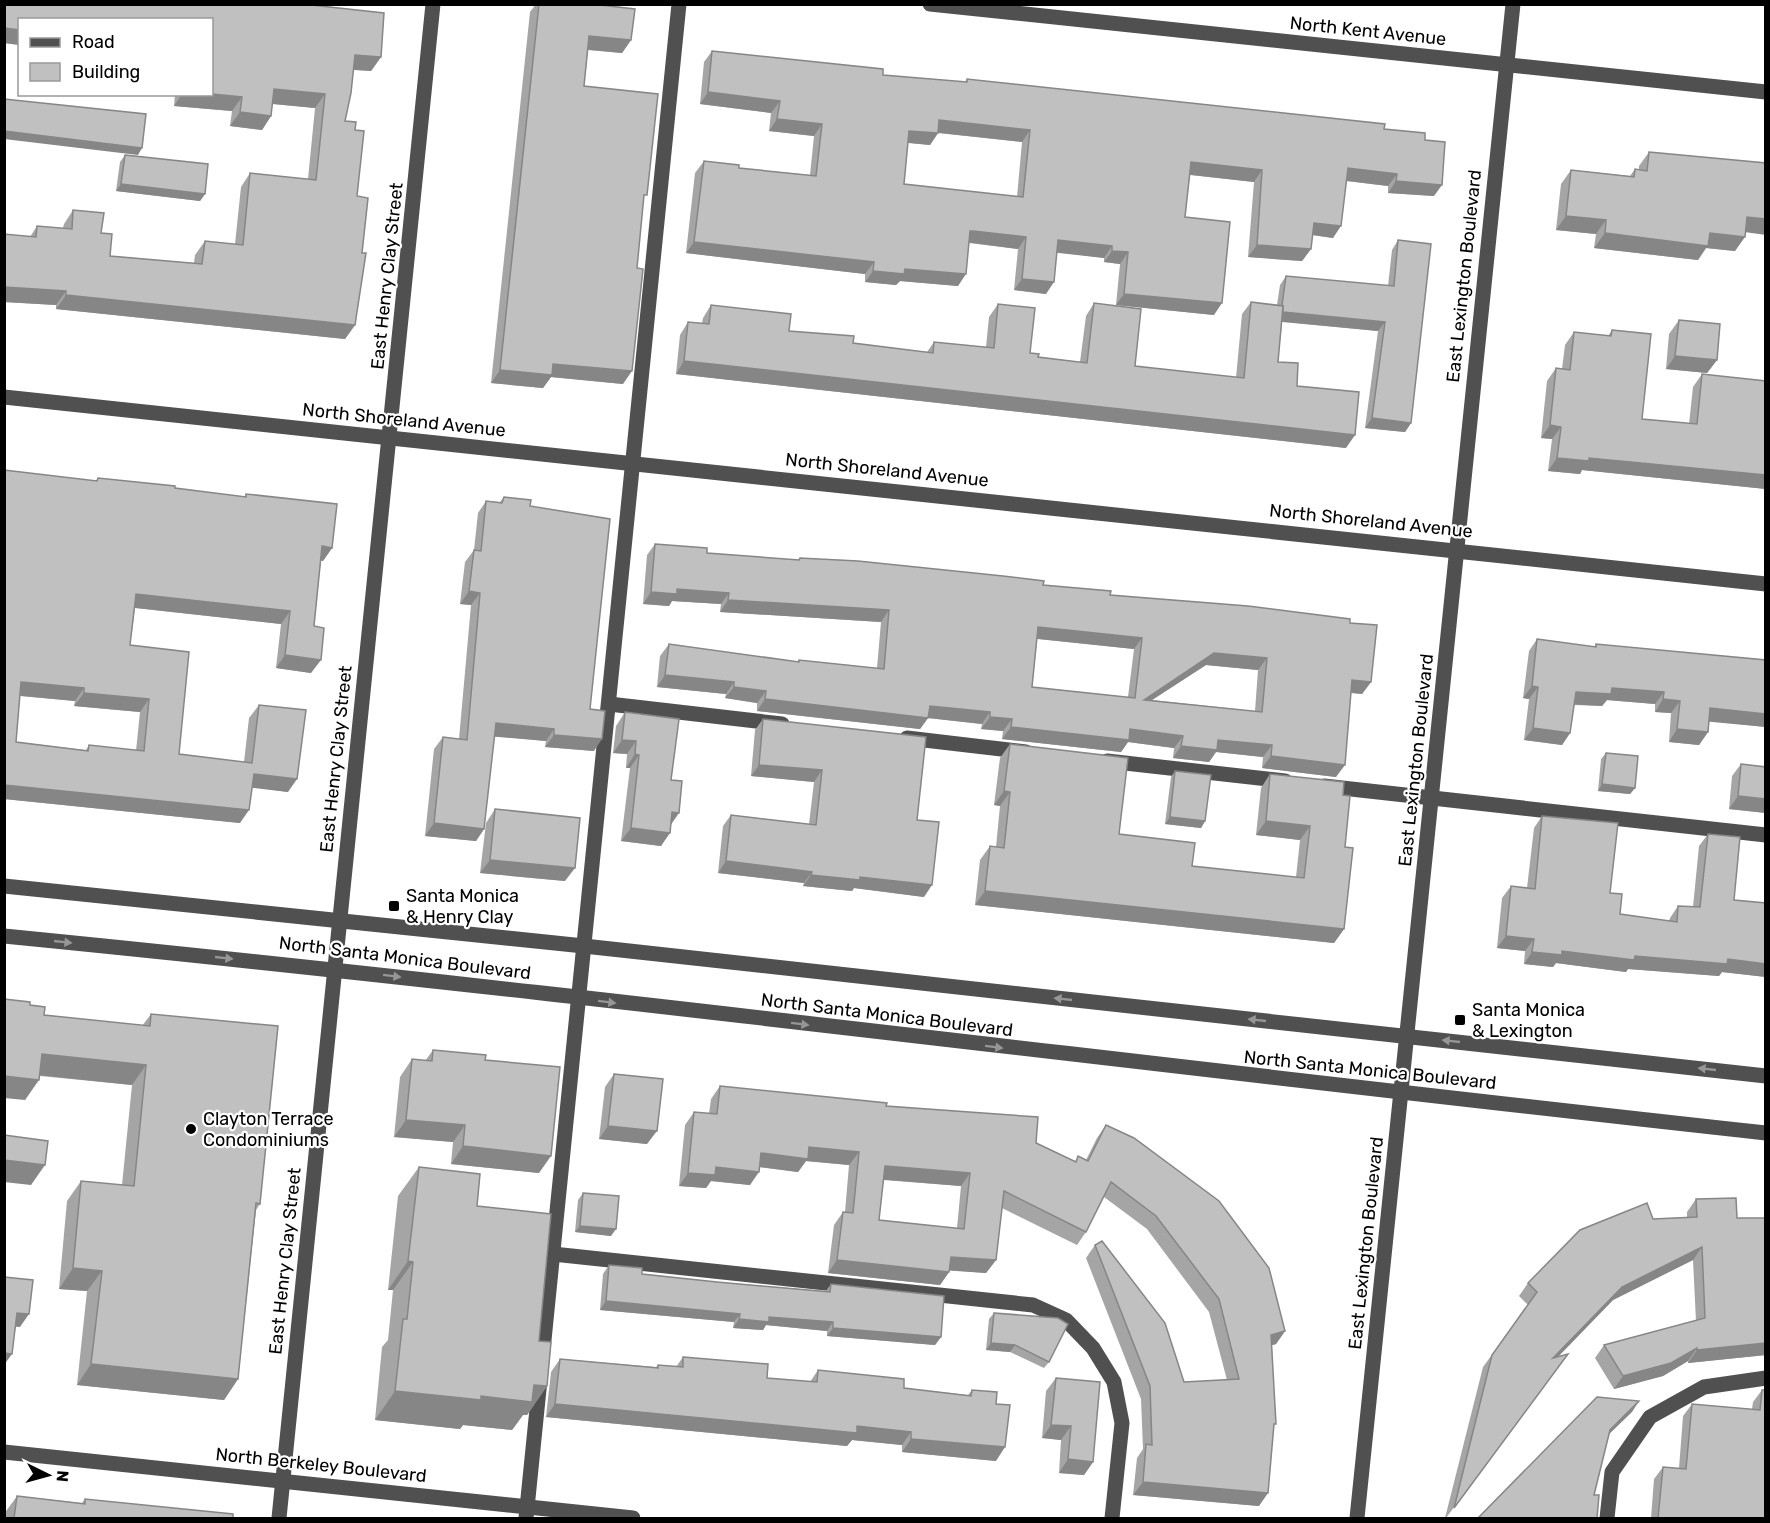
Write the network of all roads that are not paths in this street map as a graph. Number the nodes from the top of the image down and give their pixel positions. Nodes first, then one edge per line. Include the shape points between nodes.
1 (433, 4) edge
2 (679, 4) edge
3 (930, 4) edge
4 (1513, 4) edge
5 (1506, 65) junction
6 (1766, 92) edge
7 (4, 397) edge
8 (389, 438) junction
9 (633, 462) junction
10 (1456, 550) junction
11 (1766, 584) edge
12 (609, 704) junction
13 (798, 726) edge
14 (892, 736) edge
15 (1046, 754) edge
16 (1093, 759) edge
17 (1432, 798) junction
18 (1766, 835) edge
19 (4, 886) edge
20 (339, 920) junction
21 (4, 936) edge
22 (584, 946) junction
23 (334, 969) junction
24 (579, 999) junction
25 (1407, 1036) junction
26 (1766, 1076) edge
27 (1402, 1094) junction
28 (1766, 1134) edge
29 (553, 1254) junction
30 (1766, 1378) edge
31 (4, 1452) edge
32 (284, 1480) junction
33 (527, 1513) edge
34 (279, 1518) edge
35 (633, 1518) edge
36 (1112, 1518) edge
37 (1357, 1518) edge
38 (1607, 1518) edge

1 - 8 street, East Henry Clay Street
2 - 9 street
3 - 5 street, North Kent Avenue
4 - 5 street, East Lexington Boulevard
5 - 6 street, North Kent Avenue
5 - 10 street, East Lexington Boulevard
7 - 8 street, North Shoreland Avenue
8 - 9 street, North Shoreland Avenue
8 - 20 street, East Henry Clay Street
9 - 10 street, North Shoreland Avenue
9 - 12 street
10 - 11 street, North Shoreland Avenue
10 - 17 street, East Lexington Boulevard
12 - 13 street
12 - 22 street
14 - 15 street
16 - 17 street
17 - 18 street
17 - 25 street, East Lexington Boulevard
19 - 20 street, North Santa Monica Boulevard
20 - 22 street, North Santa Monica Boulevard
20 - 23 street, East Henry Clay Street
21 -> 23 street, North Santa Monica Boulevard
22 - 24 street
25 -> 22 street, North Santa Monica Boulevard
23 -> 24 street, North Santa Monica Boulevard
23 - 32 street, East Henry Clay Street
24 -> 27 street, North Santa Monica Boulevard
24 - 29 street
26 -> 25 street, North Santa Monica Boulevard
25 - 27 street, East Lexington Boulevard
27 - 28 street, North Santa Monica Boulevard
27 - 37 street, East Lexington Boulevard
29 - 33 street
29 - 36 street via 1033,1305 1066,1320 1093,1348 1113,1382 1122,1423
30 - 38 street via 1704,1387 1650,1417 1612,1472
31 - 32 street, North Berkeley Boulevard
32 - 33 street, North Berkeley Boulevard
32 - 34 street, East Henry Clay Street
33 - 35 street, North Berkeley Boulevard

